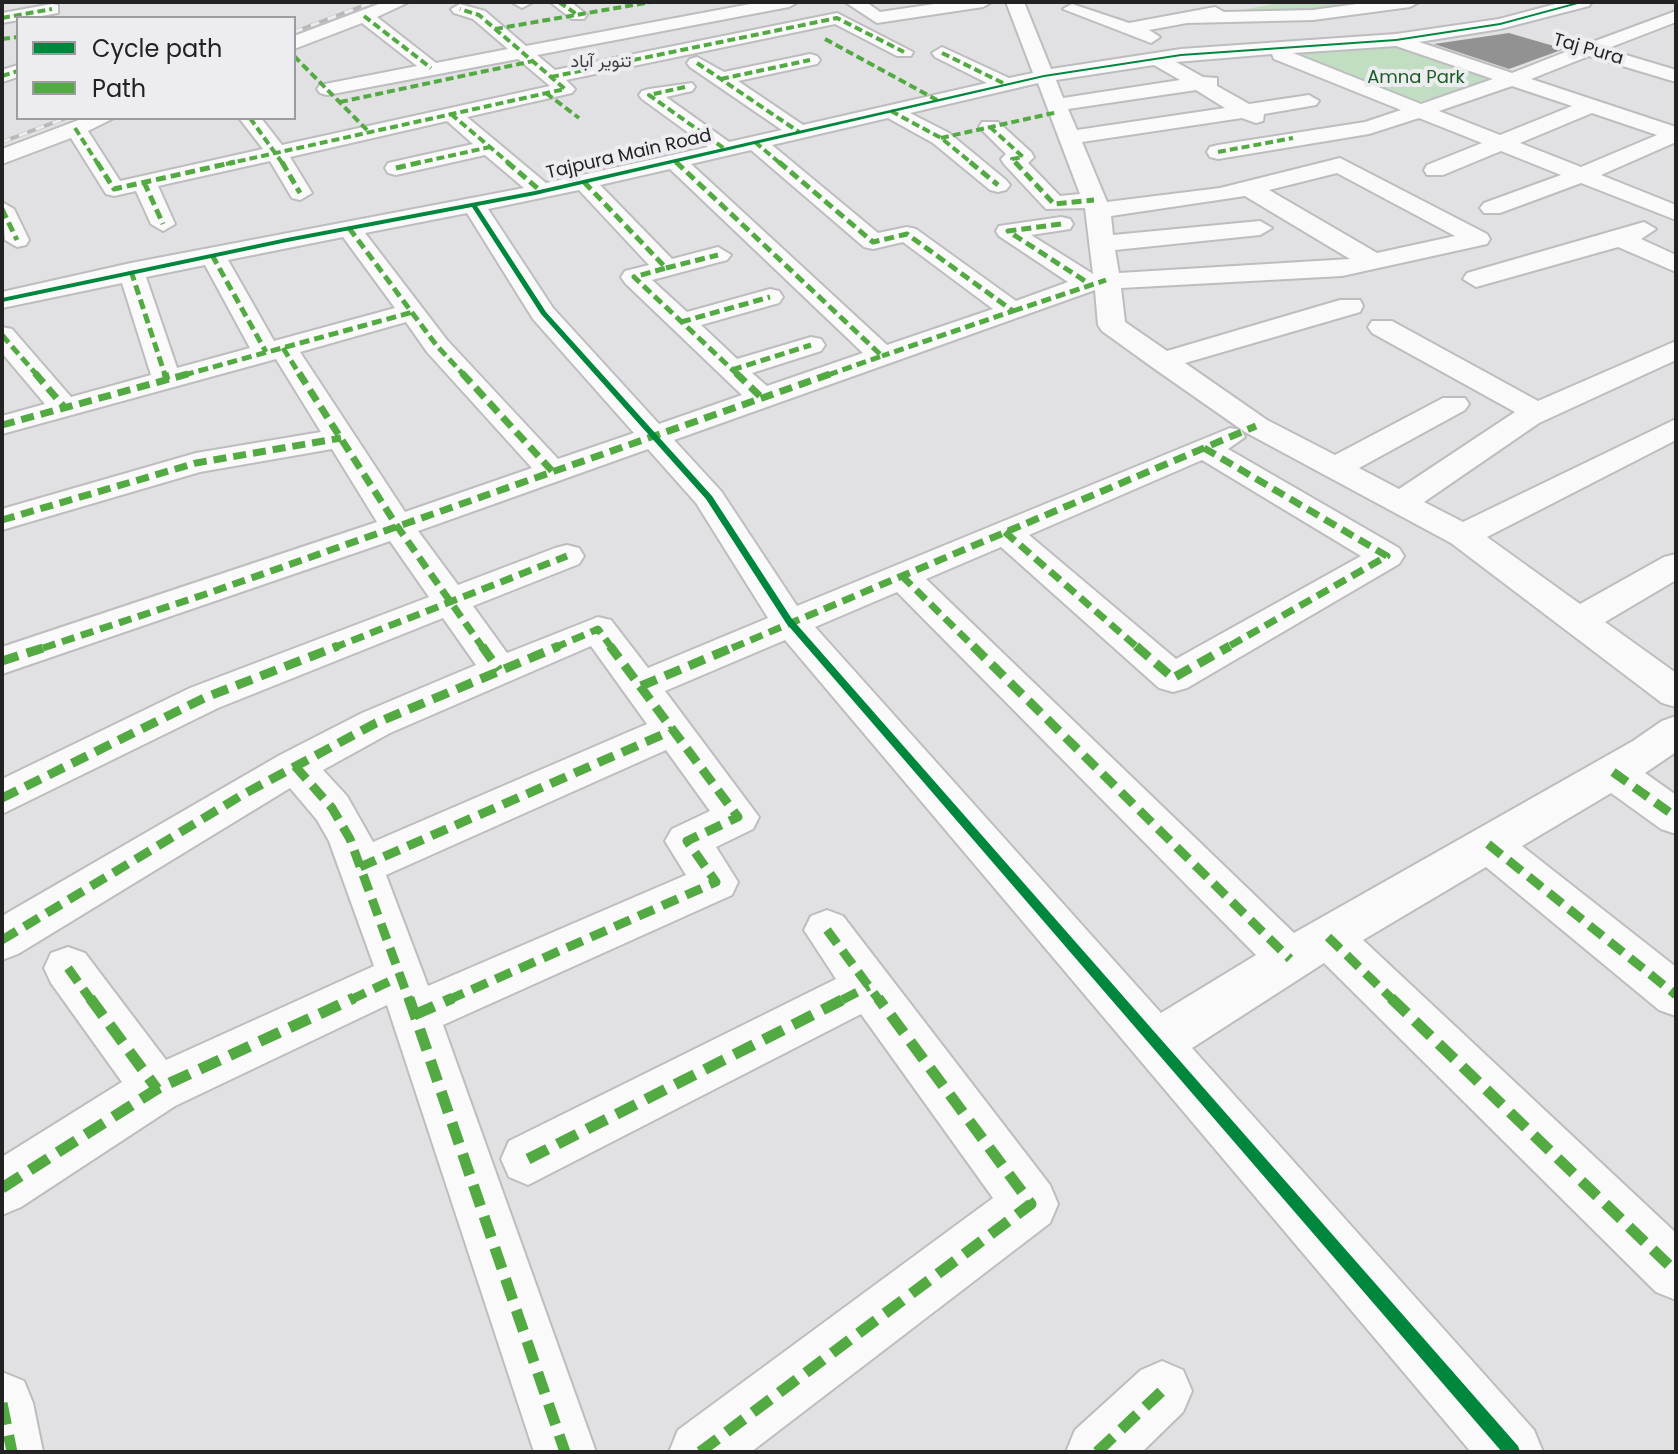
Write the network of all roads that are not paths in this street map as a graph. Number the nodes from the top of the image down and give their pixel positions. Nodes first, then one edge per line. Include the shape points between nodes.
1 (400, 2) edge
2 (559, 2) edge
3 (651, 2) edge
4 (789, 2) edge
5 (854, 2) edge
6 (983, 2) edge
7 (1112, 2) edge
8 (1269, 2) edge
9 (1410, 2) edge
10 (1555, 2) edge
11 (1583, 2) edge
12 (1380, 4) edge
13 (460, 9) dead end
14 (1018, 9) edge
15 (52, 10) edge
16 (1059, 11) junction
17 (578, 15) junction
18 (364, 16) junction
19 (1676, 16) edge
20 (2, 18) edge
21 (1190, 18) junction
22 (1500, 24) junction
23 (495, 29) junction
24 (1128, 29) junction
25 (825, 39) dead end
26 (1396, 40) junction
27 (296, 42) edge
28 (1263, 48) junction
29 (1586, 49) junction
30 (904, 52) dead end
31 (942, 53) dead end
32 (1197, 53) junction
33 (526, 56) junction
34 (296, 58) edge
35 (1156, 58) junction
36 (810, 60) dead end
37 (697, 63) dead end
38 (431, 68) junction
39 (1672, 72) edge
40 (1044, 76) junction
41 (721, 79) junction
42 (1513, 79) junction
43 (1226, 80) dead end
44 (1005, 84) junction
45 (1200, 84) junction
46 (549, 85) junction
47 (685, 87) dead end
48 (334, 96) junction
49 (938, 100) junction
50 (1309, 101) dead end
51 (1592, 105) junction
52 (1420, 110) junction
53 (891, 111) junction
54 (1247, 111) junction
55 (451, 114) junction
56 (579, 118) dead end
57 (1061, 118) junction
58 (97, 120) edge
59 (252, 120) edge
60 (990, 127) junction
61 (75, 128) junction
62 (369, 132) junction
63 (799, 132) junction
64 (1676, 134) edge
65 (941, 138) junction
66 (1293, 138) junction
67 (755, 142) junction
68 (1502, 144) junction
69 (490, 147) junction
70 (725, 149) junction
71 (1218, 152) dead end
72 (277, 153) junction
73 (2, 157) edge
74 (675, 161) junction
75 (1340, 165) junction
76 (396, 168) dead end
77 (1435, 170) dead end
78 (1580, 176) junction
79 (144, 182) junction
80 (584, 182) junction
81 (998, 185) dead end
82 (1249, 188) junction
83 (542, 192) junction
84 (300, 193) dead end
85 (474, 205) junction
86 (1096, 205) junction
87 (1492, 208) dead end
88 (2, 209) edge
89 (1673, 210) edge
90 (163, 224) dead end
91 (1061, 224) dead end
92 (349, 228) junction
93 (1260, 228) dead end
94 (1620, 239) junction
95 (17, 240) dead end
96 (1102, 244) junction
97 (212, 255) junction
98 (718, 255) dead end
99 (1374, 262) junction
100 (1676, 264) edge
101 (666, 268) junction
102 (131, 271) junction
103 (1476, 279) dead end
104 (1097, 282) junction
105 (770, 297) dead end
106 (2, 300) edge
107 (1350, 306) dead end
108 (1013, 311) junction
109 (413, 312) junction
110 (681, 322) junction
111 (1382, 327) dead end
112 (2, 335) edge
113 (811, 345) dead end
114 (275, 350) junction
115 (882, 356) junction
116 (1162, 361) junction
117 (1667, 361) edge
118 (732, 370) junction
119 (167, 380) junction
120 (762, 398) junction
121 (1454, 404) dead end
122 (65, 408) junction
123 (1538, 413) junction
124 (2, 425) edge
125 (1256, 426) junction
126 (1676, 428) edge
127 (655, 435) junction
128 (341, 438) junction
129 (1204, 448) junction
130 (1335, 468) junction
131 (553, 472) junction
132 (1401, 502) junction
133 (2, 520) edge
134 (397, 526) junction
135 (1005, 532) junction
136 (1463, 536) junction
137 (567, 556) dead end
138 (1676, 565) edge
139 (902, 576) junction
140 (451, 601) junction
141 (789, 621) junction
142 (1578, 621) junction
143 (2, 661) edge
144 (499, 670) junction
145 (641, 686) junction
146 (1676, 693) edge
147 (673, 730) junction
148 (1676, 731) edge
149 (295, 766) junction
150 (1613, 772) junction
151 (2, 798) edge
152 (1676, 817) edge
153 (1488, 844) junction
154 (360, 867) junction
155 (827, 930) dead end
156 (2, 940) edge
157 (1309, 948) junction
158 (68, 968) dead end
159 (869, 986) junction
160 (407, 995) junction
161 (1676, 995) edge
162 (1157, 1043) junction
163 (157, 1089) junction
164 (528, 1159) dead end
165 (2, 1188) edge
166 (1676, 1272) edge
167 (1162, 1391) dead end
168 (2, 1403) edge
169 (12, 1452) edge
170 (565, 1452) edge
171 (700, 1452) edge
172 (1097, 1452) edge
173 (1512, 1452) edge

1 - 18 street
2 - 17 street
3 - 17 street
4 - 33 street
5 - 6 street via 877,18
7 - 16 street
8 - 21 street
9 - 12 street
10 - 28 street, Tajpura Main Road via 1447,26
11 - 22 street, Tajpura Main Road
12 - 21 street via 1313,15
13 - 23 street via 479,15
14 - 16 street
14 - 40 street
15 - 20 street
16 - 24 street
17 - 23 street
18 - 27 street
18 - 38 street
19 - 29 street
21 - 24 street
22 - 26 street, Tajpura Main Road
22 - 29 street, Taj Pura
23 - 33 street
24 - 32 street
25 - 49 street
26 - 28 street, Tajpura Main Road
26 - 42 street
28 - 32 street, Tajpura Main Road
28 - 52 street
29 - 39 street, Taj Pura
29 - 42 street
30 - 46 street via 837,18 765,30 771,34
31 - 44 street
32 - 35 street, Tajpura Main Road
33 - 38 street
33 - 46 street
33 - 48 street
34 - 48 street
35 - 40 street, Tajpura Main Road
35 - 45 street
36 - 41 street
37 - 41 street
38 - 48 street
40 - 44 street, Tajpura Main Road
40 - 57 street
41 - 63 street
42 - 51 street
42 - 52 street
43 - 45 street
44 - 49 street, Tajpura Main Road
45 - 54 street
45 - 57 street
46 - 55 street
46 - 56 street
47 - 70 street via 649,95
48 - 62 street
49 - 53 street, Tajpura Main Road
50 - 54 street
51 - 64 street
51 - 68 street
52 - 66 street via 1369,128
52 - 68 street
53 - 63 street, Tajpura Main Road
53 - 65 street
54 - 57 street
54 - 66 street
55 - 62 street
55 - 69 street
57 - 60 street
57 - 86 street
58 - 61 street
59 - 72 street
60 - 65 street
60 - 86 street via 1023,157 1012,159 1054,204
61 - 73 street
61 - 79 street via 114,189
62 - 72 street
63 - 67 street, Tajpura Main Road
64 - 78 street
65 - 81 street
66 - 71 street
66 - 75 street
67 - 70 street, Tajpura Main Road
67 - 108 street via 873,242 907,234
68 - 77 street
68 - 78 street
69 - 76 street
69 - 83 street
70 - 74 street, Tajpura Main Road
72 - 79 street
72 - 84 street
74 - 80 street, Tajpura Main Road
74 - 115 street
75 - 82 street
75 - 99 street via 1478,239
78 - 87 street
78 - 89 street
79 - 90 street
80 - 83 street, Tajpura Main Road
80 - 101 street
82 - 86 street
82 - 99 street
83 - 85 street, Tajpura Main Road
85 - 92 street, Tajpura Main Road
85 - 127 street via 543,313
86 - 96 street
88 - 95 street
89 - 94 street
91 - 104 street via 1008,231
92 - 97 street, Tajpura Main Road
92 - 109 street
93 - 96 street
94 - 100 street
94 - 103 street
96 - 104 street
97 - 102 street, Tajpura Main Road
97 - 114 street
98 - 101 street
99 - 104 street
101 - 110 street via 634,277
102 - 106 street, Tajpura Main Road
102 - 119 street
104 - 108 street
104 - 116 street via 1112,325
105 - 110 street
107 - 116 street
108 - 115 street
109 - 114 street
109 - 131 street via 437,346
110 - 118 street
111 - 123 street
112 - 122 street
113 - 118 street
114 - 119 street
114 - 128 street
115 - 120 street
116 - 125 street
117 - 123 street
118 - 120 street
119 - 122 street
120 - 127 street
121 - 130 street
122 - 124 street
123 - 132 street
125 - 129 street
125 - 130 street
126 - 136 street
127 - 131 street
127 - 141 street via 709,498
128 - 133 street via 196,463
128 - 134 street
129 - 135 street
129 - 135 street via 1387,556 1173,678
130 - 132 street
131 - 134 street
132 - 136 street
134 - 140 street
134 - 143 street
135 - 139 street
136 - 142 street
137 - 140 street
138 - 142 street
139 - 141 street
139 - 157 street
140 - 144 street
140 - 151 street via 204,698
141 - 145 street
141 - 162 street
142 - 146 street
144 - 145 street via 598,629
144 - 149 street via 376,723
145 - 147 street
147 - 154 street
147 - 160 street via 738,817 687,841 716,882
148 - 150 street
149 - 154 street via 332,808
149 - 156 street
150 - 152 street
150 - 153 street
153 - 157 street
153 - 161 street
154 - 160 street
155 - 159 street
157 - 162 street
157 - 166 street
158 - 163 street
159 - 164 street
159 - 171 street via 1031,1204
160 - 163 street
160 - 170 street
162 - 173 street
163 - 165 street
167 - 172 street
168 - 169 street

